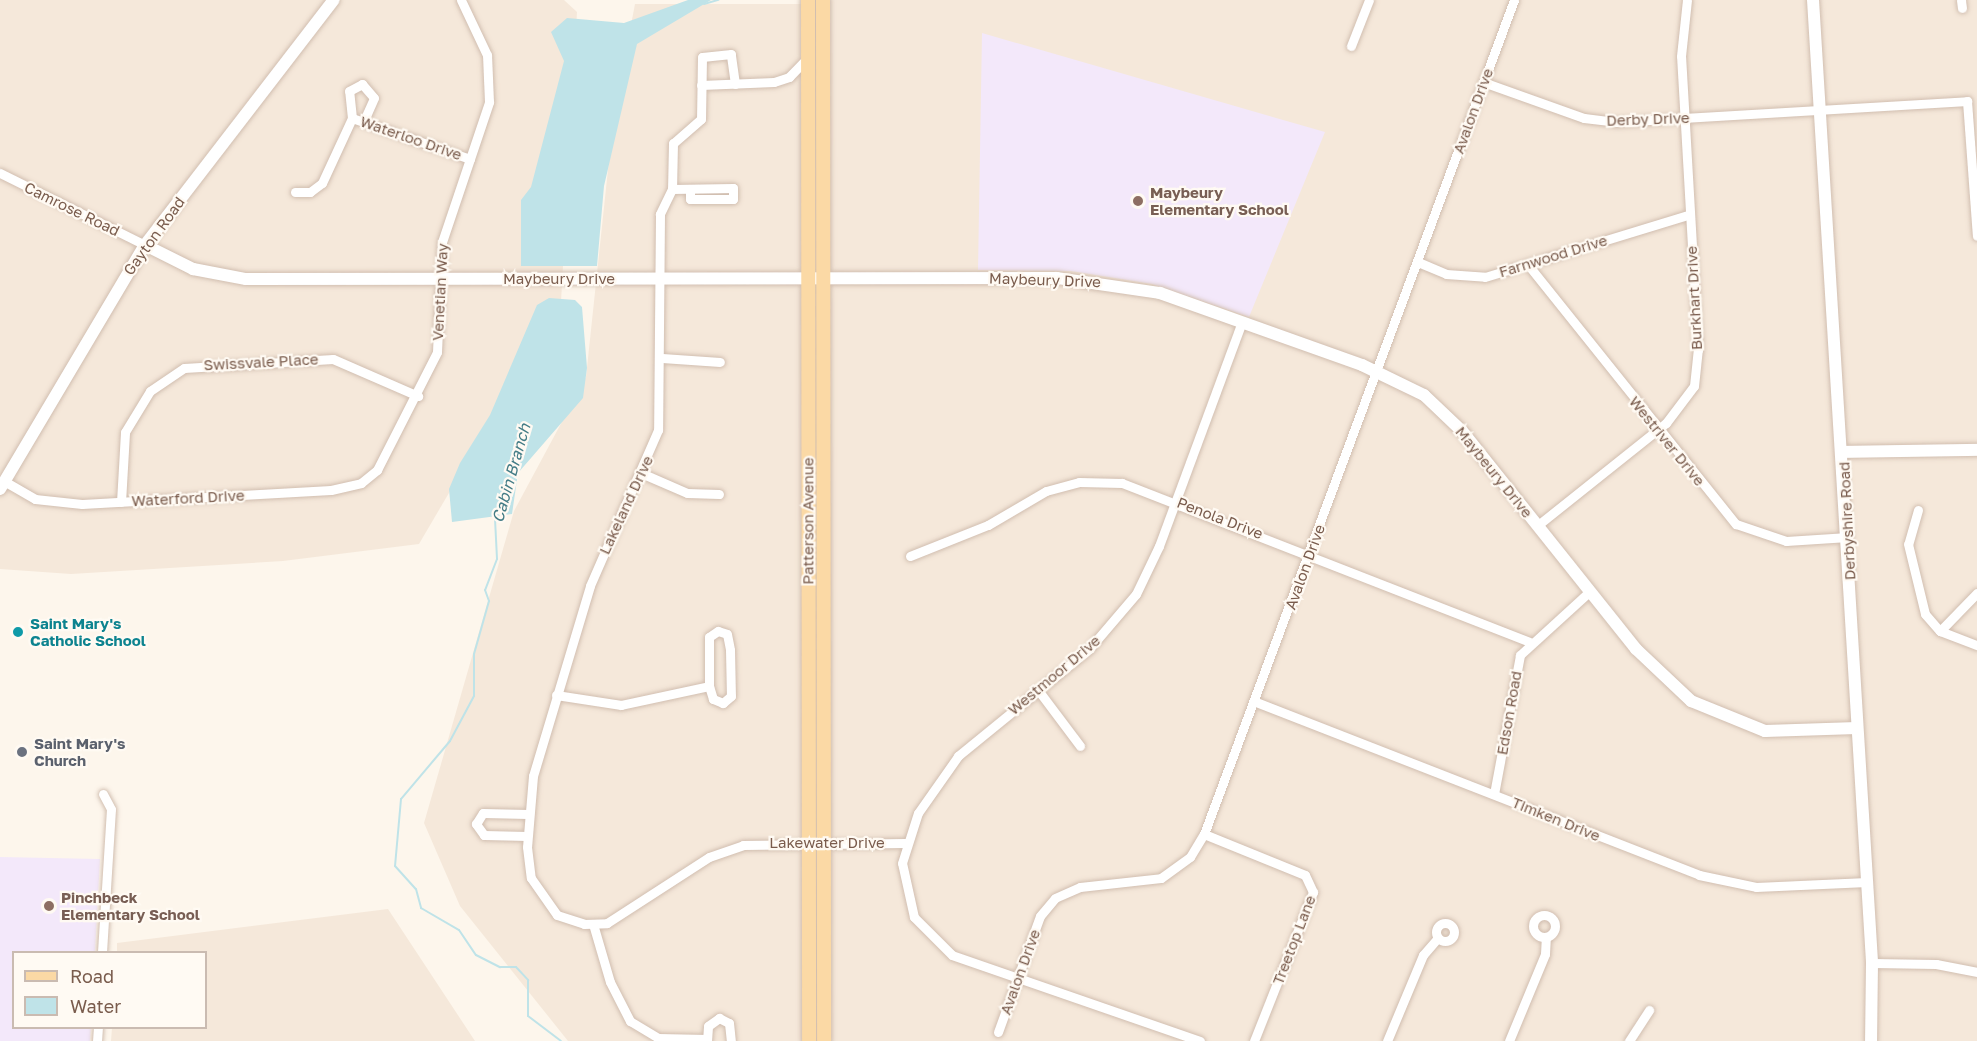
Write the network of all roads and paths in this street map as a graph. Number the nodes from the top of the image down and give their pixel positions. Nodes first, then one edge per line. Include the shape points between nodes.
1 (334, 0) edge
2 (461, 0) edge
3 (808, 0) edge
4 (823, 0) edge
5 (1369, 0) edge
6 (1514, 0) edge
7 (1687, 0) edge
8 (1812, 0) edge
9 (1351, 46) dead end
10 (808, 57) junction
11 (1483, 82) junction
12 (735, 84) junction
13 (701, 85) junction
14 (1820, 110) junction
15 (352, 118) junction
16 (1685, 118) junction
17 (364, 120) junction
18 (470, 159) junction
19 (0, 173) edge
20 (672, 189) junction
21 (690, 189) dead end
22 (295, 192) dead end
23 (1688, 215) junction
24 (1977, 236) edge
25 (145, 245) junction
26 (1418, 262) junction
27 (1529, 266) junction
28 (440, 279) junction
29 (661, 279) junction
30 (808, 279) junction
31 (823, 279) junction
32 (1242, 322) junction
33 (662, 358) junction
34 (720, 362) dead end
35 (1377, 372) junction
36 (418, 396) junction
37 (1658, 429) junction
38 (1977, 450) edge
39 (1843, 452) junction
40 (641, 473) junction
41 (373, 474) joint
42 (2, 485) edge
43 (719, 494) dead end
44 (1176, 501) junction
45 (121, 502) junction
46 (1917, 510) dead end
47 (1538, 525) junction
48 (1848, 537) junction
49 (1311, 554) junction
50 (910, 556) dead end
51 (1590, 591) junction
52 (1977, 592) edge
53 (1940, 631) junction
54 (1529, 642) junction
55 (1977, 645) edge
56 (709, 686) junction
57 (1038, 690) junction
58 (556, 695) junction
59 (1256, 702) junction
60 (1857, 728) junction
61 (1080, 746) dead end
62 (103, 794) dead end
63 (1494, 794) junction
64 (528, 814) junction
65 (1204, 834) junction
66 (527, 836) junction
67 (809, 842) junction
68 (824, 842) junction
69 (905, 843) junction
70 (1867, 882) junction
71 (593, 924) junction
72 (1546, 937) dead end
73 (1438, 938) dead end
74 (102, 951) edge
75 (1872, 963) junction
76 (1977, 972) edge
77 (1018, 978) junction
78 (1649, 1010) dead end
79 (998, 1032) dead end
80 (707, 1040) edge
81 (731, 1041) edge
82 (809, 1041) edge
83 (824, 1041) edge
84 (1200, 1041) edge
85 (1254, 1041) edge
86 (1387, 1041) edge
87 (1509, 1041) edge
88 (1629, 1041) edge
89 (1871, 1041) edge

1 - 25 street, Gayton Road
2 - 18 street, Venetian Way via 482,40 490,78 489,102
3 - 10 main road, Patterson Avenue
4 - 31 main road, Patterson Avenue
5 - 9 street
6 - 11 street, Avalon Drive
7 - 16 street, Burkhart Drive via 1682,34
8 - 14 street, Derbyshire Road
10 - 12 street via 785,79
10 - 30 main road, Patterson Avenue
11 - 16 street, Derby Drive via 1596,120
11 - 26 street, Avalon Drive
12 - 13 street
12 - 13 street, Lakeland Drive via 731,54 702,57
13 - 20 street, Lakeland Drive via 699,123 673,143
14 - 16 street, Derby Drive
14 - 24 street, Derby Drive via 1967,100
14 - 39 street, Derbyshire Road
15 - 17 street, Waterloo Drive
15 - 17 street via 349,92 362,84 374,98
15 - 22 street via 322,183 310,192
16 - 23 street, Burkhart Drive
17 - 18 street, Waterloo Drive
18 - 28 street, Venetian Way via 442,242
19 - 25 street, Camrose Road
20 - 21 street
20 - 29 street, Lakeland Drive via 660,214
23 - 27 street, Farnwood Drive
23 - 37 street, Burkhart Drive via 1697,374 1685,403
25 - 28 street, Maybeury Drive via 193,269 230,278
25 - 42 street, Gayton Road
26 - 27 street, Farnwood Drive via 1462,277
26 - 35 street, Avalon Drive
27 - 37 street, Westriver Drive
28 - 29 street, Maybeury Drive
28 - 36 street, Venetian Way via 438,346
29 - 30 street, Maybeury Drive
29 - 33 street, Lakeland Drive
30 - 31 street, Maybeury Drive
30 - 67 main road, Patterson Avenue
31 - 32 street, Maybeury Drive via 1085,279 1160,293
31 - 68 main road, Patterson Avenue
32 - 35 street, Maybeury Drive
32 - 44 street, Westmoor Drive
33 - 34 street
33 - 40 street, Lakeland Drive via 658,430
35 - 47 street, Maybeury Drive via 1444,411
35 - 49 street, Avalon Drive
36 - 41 street, Venetian Way
36 - 45 street, Swissvale Place via 358,365 333,359 184,368 150,391 125,432
37 - 47 street, Burkhart Drive
37 - 48 street, Westriver Drive via 1729,517 1747,531 1786,541
38 - 39 street
39 - 48 street, Derbyshire Road
40 - 43 street via 687,493
40 - 58 street, Lakeland Drive via 590,586
41 - 45 street, Waterford Drive via 351,487 331,490
42 - 45 street, Waterford Drive via 50,503
44 - 49 street, Penola Drive
44 - 50 street, Penola Drive via 1122,483 1070,484
44 - 57 street, Westmoor Drive via 1149,570 1121,615
46 - 53 street via 1908,550 1920,603
47 - 51 street, Maybeury Drive
48 - 60 street, Derbyshire Road
49 - 54 street, Penola Drive
49 - 59 street, Avalon Drive
51 - 54 street, Edson Road
51 - 60 street, Maybeury Drive via 1660,675 1712,713 1765,731
52 - 53 street
53 - 55 street
54 - 63 street, Edson Road via 1515,672
56 - 56 street via 716,702 729,699 729,638 721,631 709,637
56 - 58 street via 621,705
57 - 61 street
57 - 69 street, Westmoor Drive via 958,756 932,790
58 - 64 street, Lakeland Drive
59 - 63 street, Timken Drive
59 - 65 street, Avalon Drive
60 - 70 street, Derbyshire Road
62 - 74 street via 111,809
63 - 70 street, Timken Drive via 1726,882 1791,888
64 - 66 street, Lakeland Drive
64 - 66 street via 483,813 476,824 484,835
65 - 77 street, Avalon Drive via 1190,857 1161,878 1080,887 1055,898 1040,916
65 - 85 street, Treetop Lane via 1305,875 1313,892
66 - 71 street, Lakeland Drive via 536,892 557,915
67 - 68 street, Lakewater Drive
67 - 71 street, Lakewater Drive via 743,845 709,857 646,902
67 - 82 main road, Patterson Avenue
68 - 69 street, Lakewater Drive
68 - 83 main road, Patterson Avenue
69 - 77 street, Lakewater Drive via 904,891 930,938 952,955
70 - 75 street, Derbyshire Road
71 - 80 street via 610,982 630,1021 658,1038
72 - 87 street via 1545,954
73 - 86 street via 1423,955
75 - 76 street via 1936,964
75 - 89 street, Derbyshire Road
77 - 79 street, Avalon Drive
77 - 84 street, Lakewater Drive
78 - 88 street
80 - 81 street via 708,1026 722,1019 730,1026

